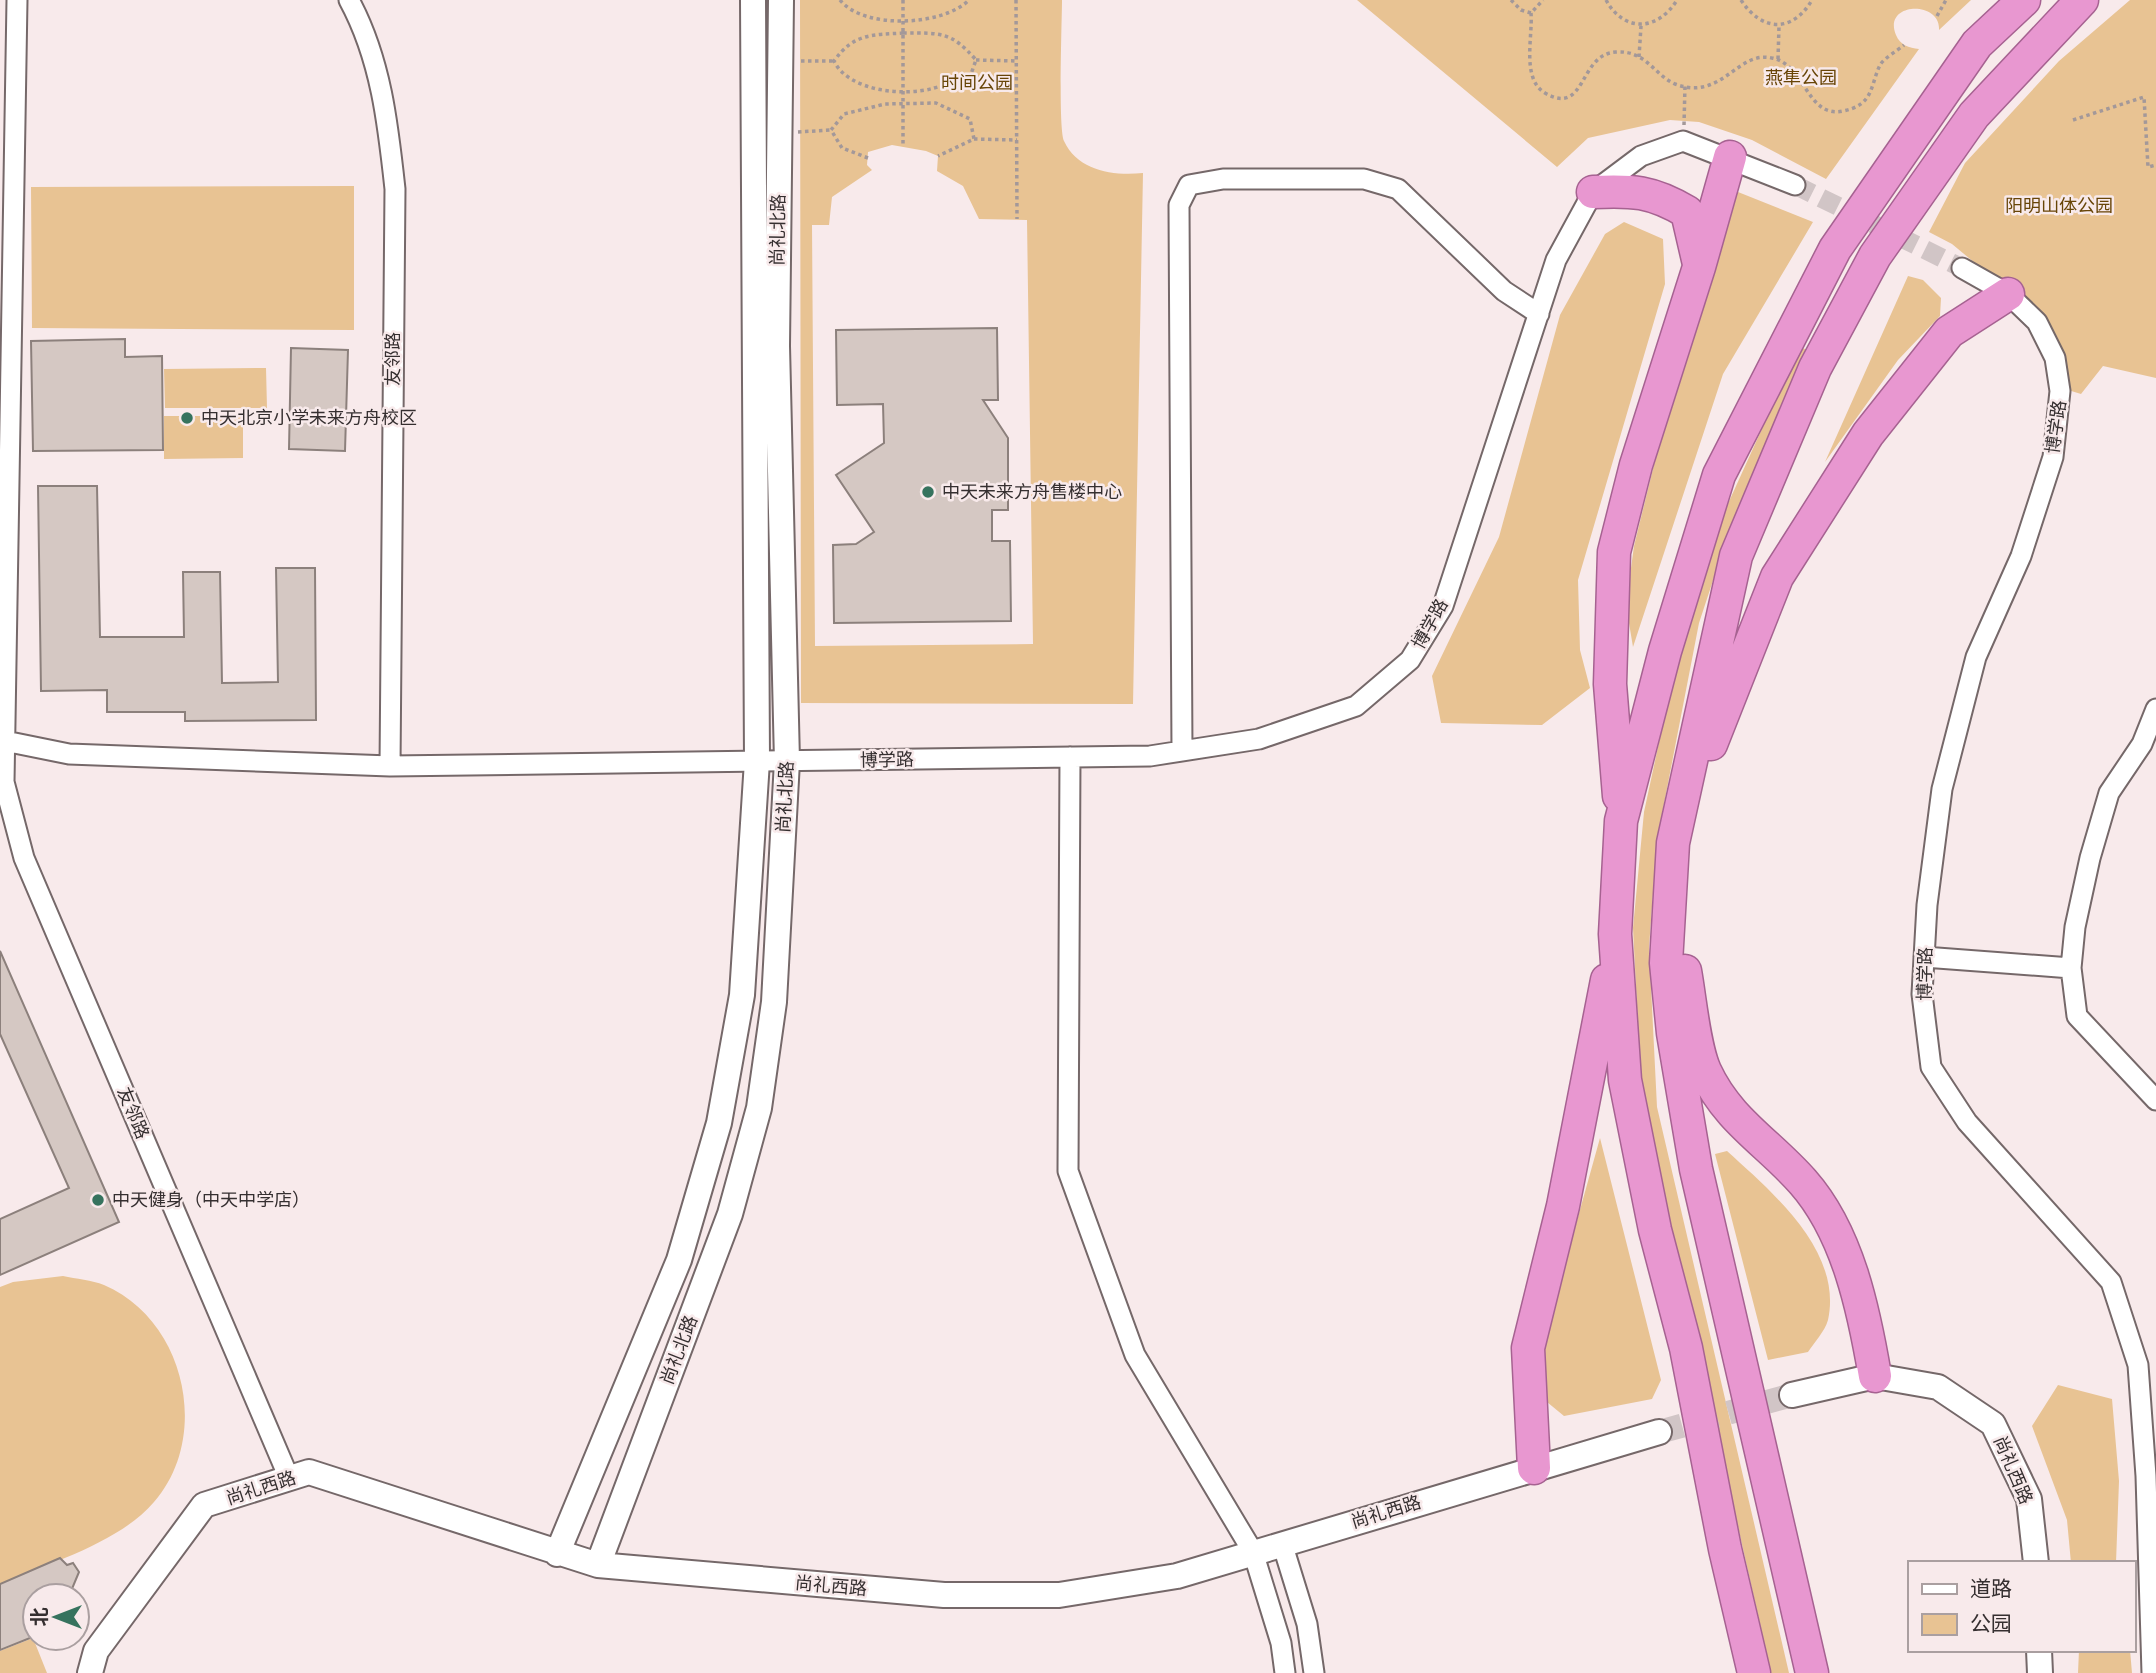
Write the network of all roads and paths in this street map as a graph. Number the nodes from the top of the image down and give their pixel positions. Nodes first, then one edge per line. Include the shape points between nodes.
1 (17, 0) edge
2 (349, 0) edge
3 (753, 0) edge
4 (780, 0) edge
5 (840, 0) edge
6 (902, 0) edge
7 (969, 0) edge
8 (1016, 0) edge
9 (1511, 0) edge
10 (1543, 0) edge
11 (1606, 0) edge
12 (1677, 0) edge
13 (1741, 0) edge
14 (1812, 0) edge
15 (1946, 0) edge
16 (2024, 0) edge
17 (2082, 0) edge
18 (1531, 13) junction
19 (1937, 16) dead end
20 (902, 20) junction
21 (1779, 25) junction
22 (1641, 26) junction
23 (903, 33) junction
24 (1904, 45) dead end
25 (1639, 57) junction
26 (1778, 59) junction
27 (975, 60) junction
28 (780, 61) junction
29 (834, 61) junction
30 (1017, 61) junction
31 (1685, 85) junction
32 (903, 90) junction
33 (903, 104) junction
34 (2073, 120) dead end
35 (831, 130) junction
36 (779, 133) junction
37 (974, 139) junction
38 (1017, 140) junction
39 (1683, 141) junction
40 (903, 147) dead end
41 (938, 156) dead end
42 (1730, 157) junction
43 (868, 158) dead end
44 (2156, 165) edge
45 (1795, 185) tunnel mouth
46 (1592, 192) junction
47 (1017, 219) dead end
48 (1699, 267) junction
49 (1962, 268) tunnel mouth
50 (2008, 294) junction
51 (1539, 314) junction
52 (2156, 709) edge
53 (2, 740) edge
54 (1182, 751) junction
55 (1070, 757) junction
56 (757, 761) junction
57 (787, 761) junction
58 (390, 766) junction
59 (1621, 821) junction
60 (1673, 843) junction
61 (1670, 894) junction
62 (1615, 934) junction
63 (1924, 957) junction
64 (2071, 968) junction
65 (2156, 1100) edge
66 (1875, 1376) junction
67 (1792, 1395) tunnel mouth
68 (1659, 1432) tunnel mouth
69 (1534, 1468) junction
70 (289, 1478) junction
71 (1282, 1543) junction
72 (1724, 1549) junction
73 (1254, 1552) junction
74 (558, 1555) junction
75 (2036, 1561) edge
76 (598, 1565) junction
77 (2039, 1652) edge
78 (90, 1673) edge
79 (1285, 1673) edge
80 (1314, 1673) edge
81 (1742, 1673) edge
82 (1754, 1673) edge
83 (1812, 1673) edge
84 (2040, 1673) edge
85 (2152, 1673) edge

1 - 53 street, 友邻路
2 - 58 street, 友邻路 via 363,26 385,103 394,189
3 - 56 street, 尚礼北路
4 - 28 street, 尚礼北路
5 - 20 path via 847,8 875,18
6 - 20 path
7 - 20 path via 959,10 933,19
8 - 30 path
9 - 18 path
10 - 18 path
11 - 22 path via 1622,20
12 - 22 path via 1668,13
13 - 21 path via 1751,15
14 - 21 path via 1799,16
15 - 19 path
16 - 59 highway via 1978,44 1835,249 1719,475 1665,651
17 - 60 highway via 1974,116 1875,256 1815,368 1736,556
18 - 25 path via 1531,72 1541,91 1554,98 1569,98 1580,90 1585,73 1596,60 1615,52
20 - 23 path
21 - 26 path
22 - 25 path
23 - 27 path via 958,39
23 - 29 path via 864,36 845,46
23 - 32 path
24 - 26 path via 1881,64 1875,87 1860,105 1840,112 1822,108 1804,90 1794,68
25 - 31 path via 1674,83
26 - 31 path via 1763,56 1743,64 1716,85
27 - 30 path
27 - 32 path via 971,74 932,89
28 - 29 path
28 - 36 street, 尚礼北路
29 - 32 path via 841,74 863,85
30 - 38 path
31 - 39 path
32 - 33 path
33 - 35 path via 844,114
33 - 37 path via 936,103 970,119
33 - 40 path
34 - 44 path via 2144,97 2148,167
35 - 36 path
35 - 43 path via 842,148
36 - 57 street, 尚礼北路 via 777,346
37 - 38 path
37 - 41 path
38 - 47 path
39 - 42 street
39 - 46 street, 博学路 via 1641,156
42 - 45 street
42 - 48 highway
46 - 48 highway via 1630,190 1662,197 1687,212
46 - 51 street, 博学路 via 1556,260
48 - 59 highway via 1636,465 1614,552 1609,684
49 - 50 street, 博学路
50 - 60 highway via 1949,332 1868,433 1777,577
50 - 63 street, 博学路 via 2037,322 2054,358 2060,391 2053,457 2021,556 1976,657 1942,789
51 - 54 street, 博学路 via 1443,606 1410,660 1356,706 1259,739
51 - 54 street via 1504,291 1398,189 1364,179 1223,179 1189,185 1179,205
52 - 64 street via 2142,744 2109,793 2080,904
53 - 58 street via 69,754
53 - 70 street, 友邻路 via 4,782 24,858
54 - 55 street, 博学路
55 - 57 street, 博学路
55 - 73 street via 1068,1171 1135,1355
56 - 57 street
56 - 58 street
56 - 74 street, 尚礼北路 via 742,995 719,1123 679,1259
57 - 76 street, 尚礼北路 via 774,1002 759,1108 730,1214
59 - 62 highway
60 - 61 highway
61 - 66 highway via 1704,1069 1737,1122 1804,1183 1842,1245 1866,1321
61 - 83 highway via 1666,963 1696,1169
62 - 69 highway via 1563,1206 1528,1348
62 - 72 highway via 1625,1080 1655,1230 1686,1348
63 - 64 street
63 - 85 street, 博学路 via 1922,994 1931,1067 1967,1122 2111,1282 2138,1365
64 - 65 street via 2077,1016
66 - 67 street, 尚礼西路
66 - 75 street, 尚礼西路 via 1938,1387 1993,1424 2028,1499
68 - 69 street, 尚礼西路
69 - 71 street, 尚礼西路
70 - 74 street, 尚礼西路 via 309,1472
70 - 78 street, 尚礼西路 via 204,1506 96,1651
71 - 73 street, 尚礼西路
71 - 80 street via 1307,1624
72 - 81 highway
72 - 82 highway
73 - 76 street, 尚礼西路 via 1177,1576 1059,1595 944,1595
73 - 79 street via 1281,1643
74 - 76 street, 尚礼西路
77 - 84 street

